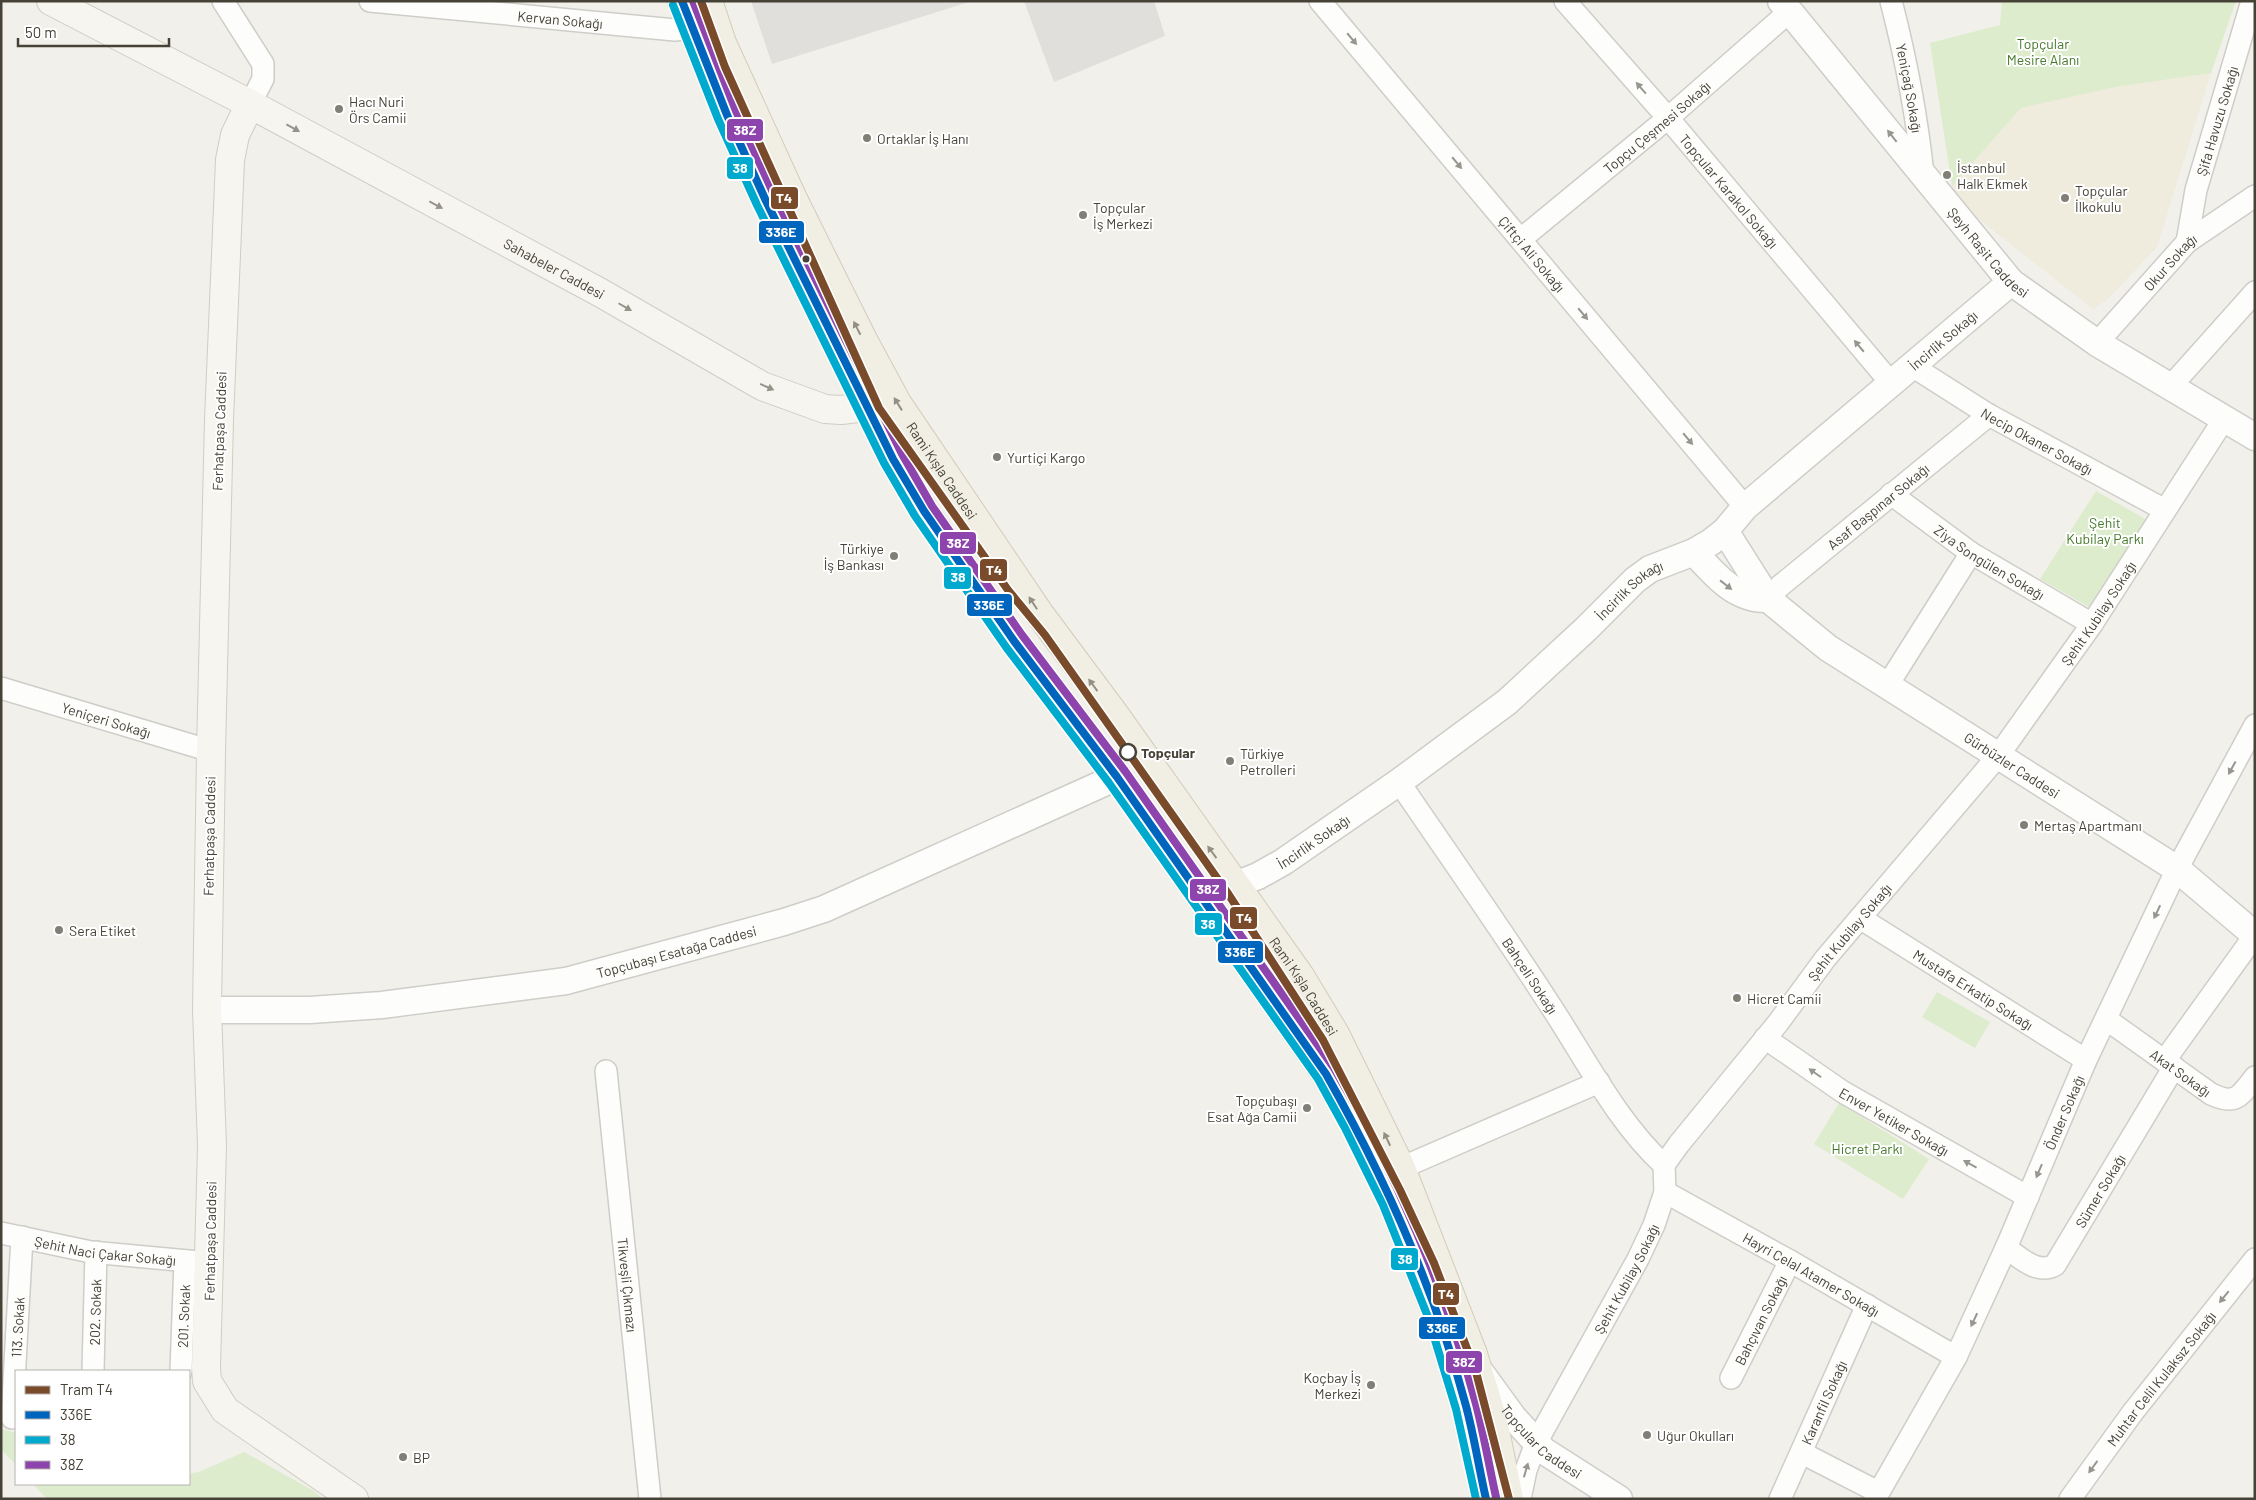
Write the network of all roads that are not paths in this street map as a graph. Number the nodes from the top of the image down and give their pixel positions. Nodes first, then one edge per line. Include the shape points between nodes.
1 (51, 1) edge
2 (223, 1) edge
3 (370, 1) edge
4 (682, 1) edge
5 (708, 1) edge
6 (1320, 1) edge
7 (1565, 1) edge
8 (1891, 1) edge
9 (2252, 1) edge
10 (1786, 6) edge
11 (692, 28) junction
12 (2245, 58) edge
13 (250, 104) junction
14 (1668, 118) junction
15 (1923, 175) junction
16 (2255, 196) edge
17 (1521, 239) junction
18 (2187, 242) junction
19 (2011, 282) junction
20 (2255, 292) edge
21 (2097, 343) junction
22 (1912, 366) junction
23 (879, 372) junction
24 (1891, 383) junction
25 (2171, 386) junction
26 (866, 407) junction
27 (1989, 415) junction
28 (2224, 419) junction
29 (2255, 437) edge
30 (1891, 494) junction
31 (1744, 507) junction
32 (2165, 510) junction
33 (1725, 531) junction
34 (1694, 552) junction
35 (1971, 553) junction
36 (1768, 599) junction
37 (2092, 624) junction
38 (1072, 656) junction
39 (1042, 679) junction
40 (1887, 686) junction
41 (1, 688) edge
42 (2253, 733) edge
43 (210, 751) junction
44 (1998, 756) junction
45 (1117, 777) junction
46 (1399, 782) junction
47 (2177, 869) junction
48 (1235, 884) junction
49 (1192, 885) junction
50 (1860, 918) junction
51 (2254, 931) edge
52 (207, 1010) junction
53 (2106, 1019) junction
54 (1764, 1038) junction
55 (2086, 1060) junction
56 (2169, 1063) junction
57 (606, 1071) dead end
58 (2255, 1077) edge
59 (1599, 1082) junction
60 (1664, 1164) junction
61 (1401, 1168) junction
62 (1665, 1192) junction
63 (2028, 1197) junction
64 (1, 1233) edge
65 (22, 1237) junction
66 (2006, 1248) junction
67 (96, 1252) junction
68 (2255, 1259) edge
69 (1790, 1261) junction
70 (198, 1262) junction
71 (1867, 1305) junction
72 (1956, 1357) junction
73 (93, 1370) edge
74 (181, 1370) edge
75 (1479, 1370) junction
76 (1731, 1378) dead end
77 (12, 1418) dead end
78 (1536, 1443) junction
79 (1802, 1453) junction
80 (1876, 1495) edge
81 (354, 1499) edge
82 (650, 1499) edge
83 (1486, 1499) edge
84 (1509, 1499) edge
85 (1520, 1499) edge
86 (1619, 1499) edge
87 (1780, 1499) edge
88 (2070, 1499) edge

1 - 13 main road, Sahabeler Caddesi
2 - 13 street via 263,64 263,79
3 - 11 street, Kervan Sokağı via 675,30
4 - 11 main road
23 -> 5 main road, Rami Kışla Caddesi via 722,43
6 -> 17 street, Çiftçi Ali Sokağı
14 -> 7 street, Topçular Karakol Sokağı
8 - 15 street, Yeniçağ Sokağı via 1917,117
9 - 12 street, Şifa Havuzu Sokağı
10 - 14 street, Topçu Çeşmesi Sokağı
15 -> 10 street, Şeyh Raşit Caddesi
11 - 26 main road via 766,201
12 - 18 street, Şifa Havuzu Sokağı via 2196,190
13 -> 26 main road, Sahabeler Caddesi via 601,293 762,386 825,408
13 - 43 main road, Ferhatpaşa Caddesi via 235,135 227,206
14 - 17 street, Topçu Çeşmesi Sokağı
24 -> 14 street, Topçular Karakol Sokağı
15 - 19 street, Şeyh Raşit Caddesi
16 - 18 street, Okur Sokağı
17 -> 31 street, Çiftçi Ali Sokağı
18 - 21 street, Okur Sokağı
19 - 21 street, Şeyh Raşit Caddesi
19 - 22 street, İncirlik Sokağı
20 - 25 street
21 - 25 street, Şeyh Raşit Caddesi
22 - 24 street, İncirlik Sokağı
22 - 27 street, Necip Okaner Sokağı
23 - 26 main road via 873,397
38 -> 23 main road, Rami Kışla Caddesi via 1039,613
24 - 31 street, İncirlik Sokağı
25 - 28 street, Şeyh Raşit Caddesi
26 - 39 main road via 892,459 924,511
27 - 30 street, Asaf Başpınar Sokağı
27 - 32 street, Necip Okaner Sokağı
28 - 29 street, Şeyh Raşit Caddesi
28 - 32 street, Şehit Kubilay Sokağı
30 - 35 street, Ziya Songülen Sokağı
30 - 36 street, Asaf Başpınar Sokağı
31 - 33 street, İncirlik Sokağı
32 - 37 street, Şehit Kubilay Sokağı
33 - 34 street, İncirlik Sokağı
33 - 36 street
34 -> 36 street via 1734,591 1756,600
34 - 46 street, İncirlik Sokağı via 1650,569 1635,580 1507,702
35 - 37 street, Ziya Songülen Sokağı
35 - 40 street
36 - 40 street, Gürbüzler Caddesi via 1828,648
37 - 44 street, Şehit Kubilay Sokağı
38 - 39 main road via 1059,658 1049,666
48 -> 38 main road, Rami Kışla Caddesi
39 - 45 main road
40 - 44 street, Gürbüzler Caddesi
41 - 43 street, Yeniçeri Sokağı
42 -> 47 street, Önder Sokağı
43 - 52 main road, Ferhatpaşa Caddesi
44 - 47 street, Gürbüzler Caddesi
44 - 50 street, Şehit Kubilay Sokağı
45 - 49 main road
45 - 52 street, Topçubaşı Esatağa Caddesi via 824,909 566,981 382,1005 310,1010
46 - 48 street, İncirlik Sokağı via 1283,862
46 - 59 street, Bahçeli Sokağı
47 - 51 street, Gürbüzler Caddesi
47 -> 53 street, Önder Sokağı
48 - 49 main road via 1218,891
61 -> 48 main road, Rami Kışla Caddesi via 1330,1025
49 - 83 main road via 1326,1074 1369,1151 1410,1244 1453,1361 1474,1438
50 - 54 street, Şehit Kubilay Sokağı
50 - 55 street, Mustafa Erkatip Sokağı
51 - 56 street, Sümer Sokağı
52 - 70 main road, Ferhatpaşa Caddesi via 212,1146
53 - 55 street, Önder Sokağı
53 - 56 street, Akat Sokağı
54 - 60 street, Şehit Kubilay Sokağı
63 -> 54 street, Enver Yetiker Sokağı via 1843,1092
55 -> 63 street, Önder Sokağı
56 - 58 street, Akat Sokağı via 2211,1094 2229,1100 2239,1097
56 - 66 street, Sümer Sokağı via 2055,1266 2040,1270
57 - 82 street, Tikveşli Çıkmazı
59 - 60 street, Bahçeli Sokağı via 1648,1150
59 - 61 street
60 - 62 street, Şehit Kubilay Sokağı
61 - 75 main road, Rami Kışla Caddesi
62 - 69 street, Hayri Celal Atamer Sokağı
62 - 78 street, Şehit Kubilay Sokağı via 1638,1259
63 - 66 street, Önder Sokağı
64 - 65 street, Şehit Naci Çakar Sokağı
65 - 67 street, Şehit Naci Çakar Sokağı
65 - 77 street, 113. Sokak
66 -> 72 street, Önder Sokağı
67 - 70 street, Şehit Naci Çakar Sokağı
67 - 73 street, 202. Sokak
68 -> 88 street, Muhtar Celil Kulaksız Sokağı via 2133,1412
69 - 71 street, Hayri Celal Atamer Sokağı
69 - 76 street, Bahçıvan Sokağı
70 - 74 street, 201. Sokak
70 - 81 main road, Ferhatpaşa Caddesi via 207,1381 214,1394 225,1410 242,1424
71 - 72 street, Hayri Celal Atamer Sokağı
71 - 79 street, Karanfil Sokağı
72 - 80 street, Önder Sokağı
75 - 78 street, Topçular Caddesi
75 - 84 main road, Rami Kışla Caddesi
85 -> 78 street, Şehit Kubilay Sokağı
78 - 86 street, Topçular Caddesi via 1555,1460
79 - 80 street
79 - 87 street, Karanfil Sokağı

